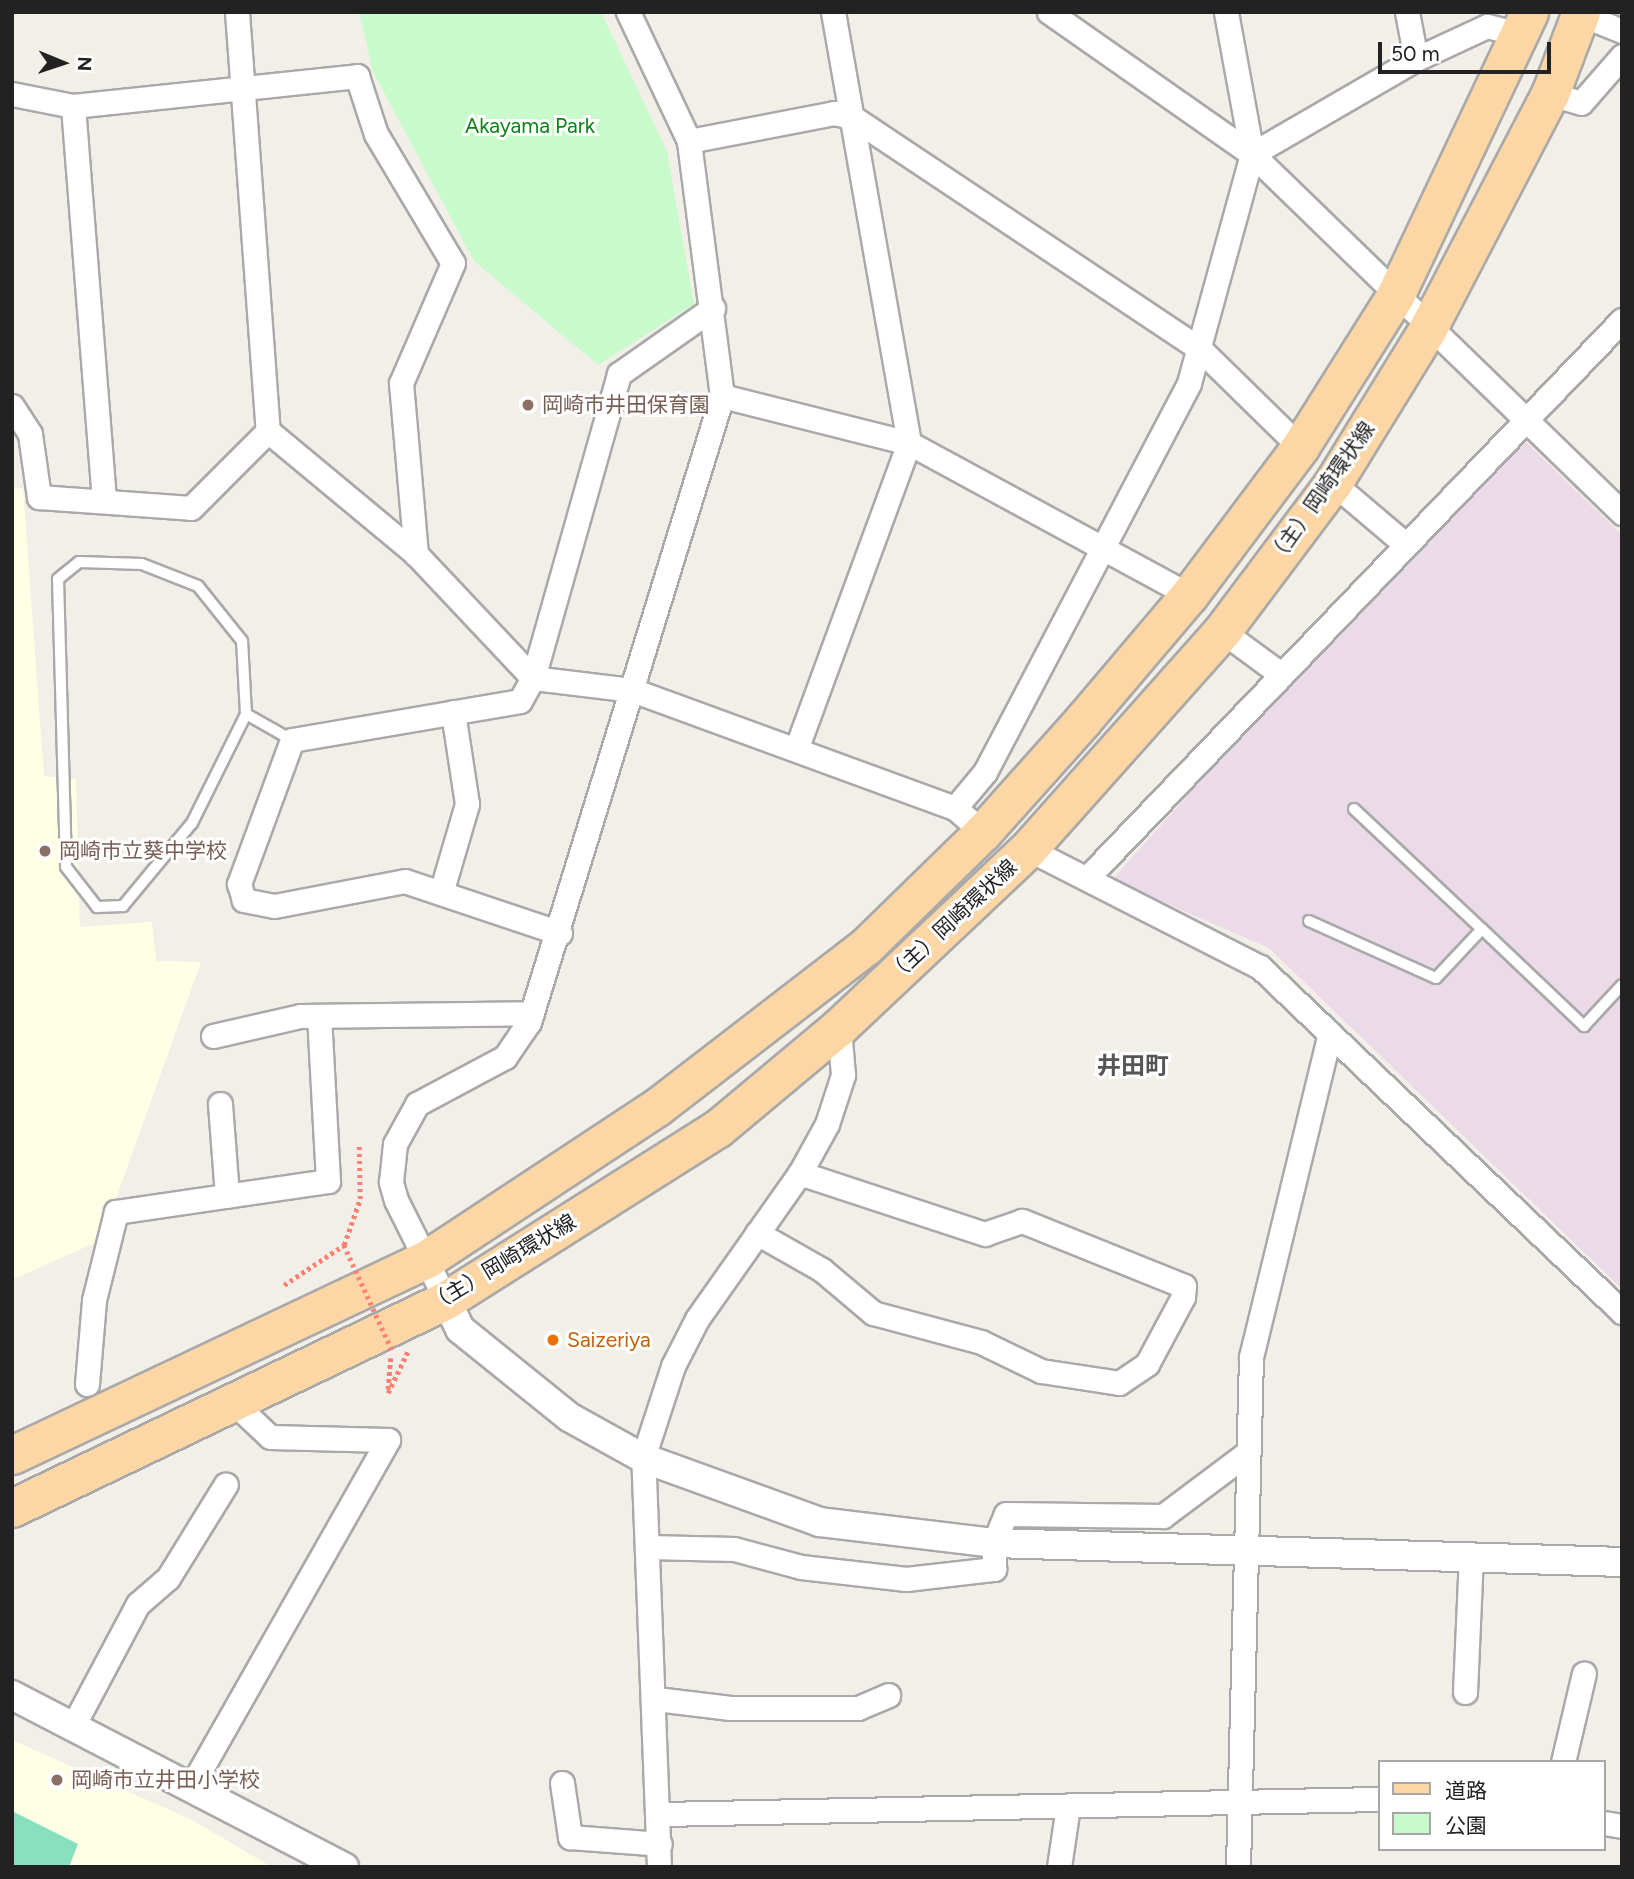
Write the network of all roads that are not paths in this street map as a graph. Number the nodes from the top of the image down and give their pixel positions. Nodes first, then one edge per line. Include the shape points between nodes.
1 (237, 12) edge
2 (628, 12) edge
3 (833, 12) edge
4 (1049, 12) edge
5 (1226, 12) edge
6 (1407, 12) edge
7 (1581, 13) edge
8 (1524, 23) edge
9 (1622, 31) edge
10 (1622, 55) edge
11 (1416, 59) junction
12 (240, 87) junction
13 (12, 94) edge
14 (1550, 94) junction
15 (73, 106) junction
16 (852, 117) junction
17 (689, 141) junction
18 (1252, 154) junction
19 (1395, 296) junction
20 (713, 308) junction
21 (1622, 320) edge
22 (1427, 330) junction
23 (1199, 348) junction
24 (722, 396) junction
25 (12, 406) edge
26 (1525, 419) junction
27 (268, 431) junction
28 (909, 443) junction
29 (1300, 447) junction
30 (1333, 484) junction
31 (104, 500) junction
32 (1622, 513) edge
33 (1405, 544) junction
34 (1102, 549) junction
35 (416, 554) junction
36 (1189, 595) junction
37 (1222, 631) junction
38 (1282, 675) junction
39 (533, 678) junction
40 (632, 690) junction
41 (453, 712) junction
42 (246, 714) junction
43 (292, 740) junction
44 (797, 747) junction
45 (955, 808) junction
46 (1354, 809) dead end
47 (983, 832) junction
48 (1028, 849) junction
49 (1087, 878) junction
50 (441, 893) junction
51 (1308, 921) dead end
52 (1482, 929) junction
53 (560, 933) junction
54 (1622, 985) edge
55 (532, 1013) junction
56 (319, 1017) junction
57 (839, 1027) junction
58 (1330, 1033) junction
59 (213, 1036) dead end
60 (220, 1104) dead end
61 (800, 1173) junction
62 (227, 1196) junction
63 (757, 1233) junction
64 (428, 1258) junction
65 (446, 1300) junction
66 (1622, 1312) edge
67 (87, 1384) dead end
68 (233, 1402) junction
69 (1246, 1454) junction
70 (12, 1455) edge
71 (643, 1458) junction
72 (226, 1484) dead end
73 (12, 1508) edge
74 (994, 1543) junction
75 (648, 1547) junction
76 (1244, 1548) junction
77 (1471, 1556) junction
78 (1622, 1562) edge
79 (1584, 1673) dead end
80 (1465, 1692) dead end
81 (12, 1695) edge
82 (888, 1695) dead end
83 (656, 1699) junction
84 (73, 1726) junction
85 (1563, 1760) edge
86 (562, 1783) dead end
87 (192, 1785) junction
88 (1378, 1800) edge
89 (1238, 1802) junction
90 (1068, 1806) junction
91 (662, 1814) junction
92 (660, 1855) edge
93 (344, 1867) edge
94 (1059, 1867) edge
95 (1238, 1867) edge

1 - 12 street
2 - 17 street
3 - 16 street
4 - 18 street
5 - 18 street
6 - 11 street
7 - 9 street
7 - 14 main road, （主）岡崎環状線
8 - 11 street via 1487,26
8 - 19 main road, （主）岡崎環状線
10 - 14 street via 1581,103
11 - 18 street
12 - 15 street
12 - 27 street
12 - 35 street via 357,76 376,134 453,263 401,383
13 - 15 street
14 - 22 main road, （主）岡崎環状線
15 - 31 street
16 - 17 street via 834,113
16 - 23 street
16 - 28 street
17 - 20 street
18 - 19 street
18 - 23 street
19 - 22 street
19 - 29 main road, （主）岡崎環状線
20 - 24 street
20 - 39 street via 619,374
21 - 26 street
22 - 26 street
22 - 30 main road, （主）岡崎環状線
23 - 29 street
23 - 34 street via 1189,383
24 - 28 street
24 - 40 street
25 - 31 street via 30,433 39,497
26 - 32 street
26 - 33 street
27 - 31 street via 191,508
27 - 35 street
28 - 34 street
28 - 44 street
29 - 36 main road, （主）岡崎環状線
30 - 33 street
30 - 37 main road, （主）岡崎環状線
33 - 38 street
34 - 36 street
34 - 45 street via 985,772
35 - 39 street
36 - 47 main road, （主）岡崎環状線
37 - 38 street
37 - 48 main road, （主）岡崎環状線
38 - 49 street
39 - 40 street
39 - 41 street via 520,701
40 - 44 street
40 - 53 street
41 - 43 street
41 - 50 street via 467,804
42 - 42 lane via 242,641 198,586 142,564 79,562 58,579 66,867 97,907 123,906 192,823
42 - 43 lane
43 - 50 street via 239,884 244,900 274,906 405,881
44 - 45 street
45 - 47 street
46 - 52 lane
47 - 64 main road, （主）岡崎環状線 via 866,946 766,1028
48 - 49 street
48 - 57 main road, （主）岡崎環状線
49 - 58 street via 1260,967
50 - 53 street
51 - 52 lane via 1436,978
52 - 54 lane via 1584,1026
53 - 55 street
55 - 56 street
55 - 64 street via 505,1057 417,1104 395,1144 391,1182
56 - 59 street
56 - 62 street via 328,1181
57 - 61 street via 843,1075
57 - 65 main road, （主）岡崎環状線 via 717,1129
58 - 66 street
58 - 69 street via 1256,1321
60 - 62 street
61 - 63 street
61 - 63 street via 985,1234 1022,1221 1184,1286 1183,1297 1147,1364 1119,1383 1041,1371 981,1342 873,1312 822,1270
62 - 67 street via 116,1212 94,1300
63 - 71 street via 673,1366
64 - 65 street
64 - 70 main road, （主）岡崎環状線
65 - 68 main road, （主）岡崎環状線
65 - 71 street via 460,1329 536,1396
68 - 73 main road, （主）岡崎環状線
68 - 87 street via 270,1437 388,1440
69 - 74 street via 1163,1516 1006,1514
69 - 76 street
71 - 74 street via 820,1522
71 - 75 street
72 - 84 street via 168,1578 138,1604
74 - 75 street via 994,1569 906,1579 802,1567 734,1549
74 - 76 street
75 - 83 street
76 - 77 street
76 - 89 street
77 - 78 street
77 - 80 street
79 - 85 street
81 - 84 street
82 - 83 street via 858,1708 730,1708
83 - 91 street
84 - 87 street
86 - 92 street via 570,1837
87 - 93 street
88 - 89 street
89 - 90 street
89 - 95 street
90 - 91 street
90 - 94 street
91 - 92 street

